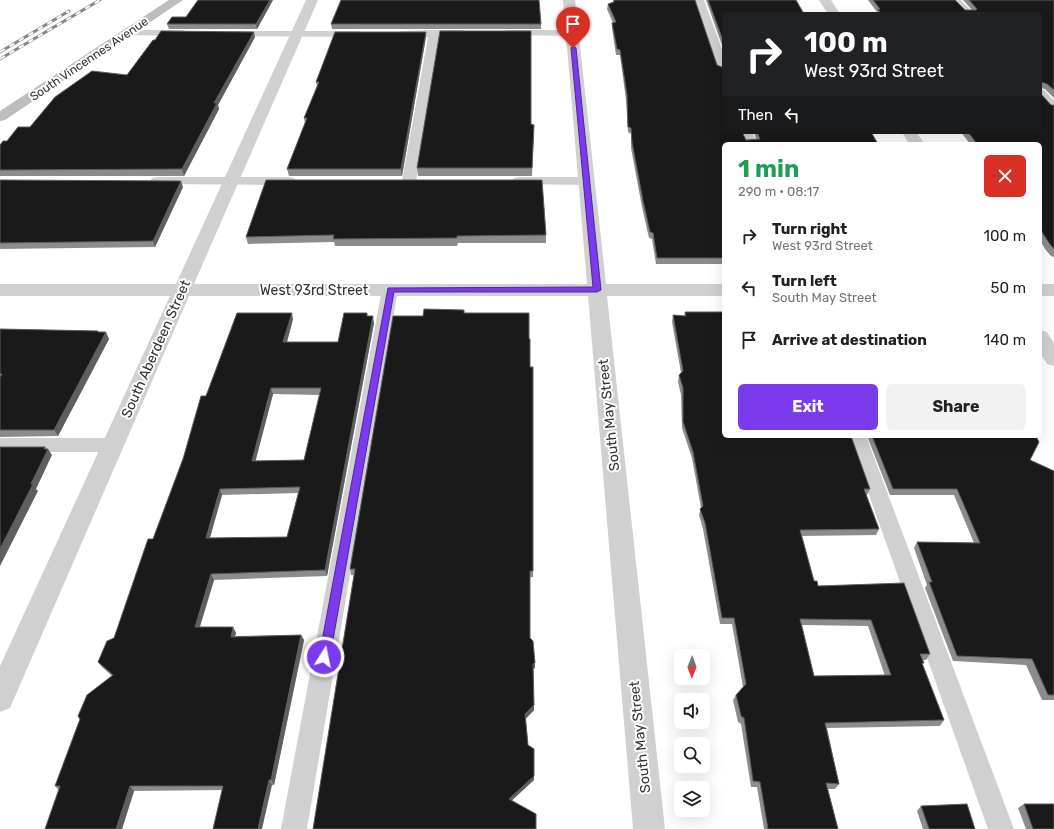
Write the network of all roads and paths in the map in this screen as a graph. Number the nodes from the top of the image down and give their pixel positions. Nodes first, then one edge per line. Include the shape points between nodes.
1 (177, 0) edge
2 (312, 0) edge
3 (569, 0) edge
4 (699, 0) edge
5 (825, 0) edge
6 (956, 0) edge
7 (833, 12) edge
8 (967, 12) edge
9 (127, 33) junction
10 (472, 33) edge
11 (495, 33) edge
12 (572, 33) junction
13 (195, 34) edge
14 (219, 34) edge
15 (297, 34) junction
16 (367, 34) edge
17 (389, 34) edge
18 (434, 34) junction
19 (722, 64) edge
20 (1042, 94) edge
21 (1054, 107) edge
22 (0, 117) edge
23 (147, 181) edge
24 (231, 181) junction
25 (301, 181) edge
26 (393, 181) edge
27 (409, 181) junction
28 (424, 181) edge
29 (509, 181) edge
30 (586, 181) junction
31 (390, 289) junction
32 (0, 290) edge
33 (182, 290) junction
34 (597, 290) junction
35 (722, 290) edge
36 (1042, 290) edge
37 (1054, 290) edge
38 (1042, 341) edge
39 (1054, 359) edge
40 (858, 438) edge
41 (0, 445) edge
42 (113, 445) junction
43 (3, 687) edge
44 (294, 829) edge
45 (649, 829) edge
46 (1001, 829) edge

1 - 9 main road, South Vincennes Avenue
2 - 15 street, South Aberdeen Street
3 - 12 street, South May Street
4 - 19 lane
5 - 7 street
6 - 8 lane
9 - 13 lane
9 - 22 main road, South Vincennes Avenue
10 - 18 lane
11 - 12 lane
12 - 30 street, South May Street
14 - 15 lane
15 - 16 lane
15 - 24 street, South Aberdeen Street
17 - 18 lane
18 - 27 lane
20 - 21 lane
23 - 24 lane
24 - 25 lane
24 - 33 street, South Aberdeen Street
26 - 27 lane
27 - 28 lane
29 - 30 lane
30 - 34 street, South May Street
31 - 33 street, West 93rd Street
31 - 34 street, West 93rd Street
31 - 44 lane
32 - 33 street, West 93rd Street
33 - 42 street, South Aberdeen Street
34 - 35 street, West 93rd Street
34 - 45 street, South May Street
36 - 37 street
38 - 39 street
40 - 46 lane
41 - 42 lane
42 - 43 street, South Aberdeen Street

